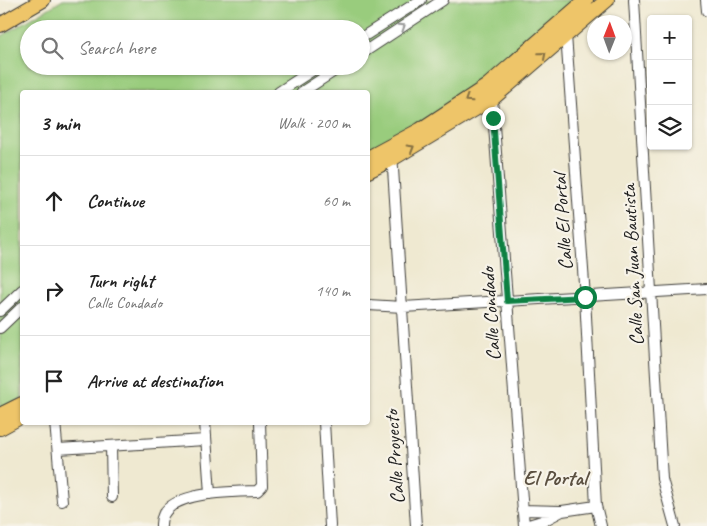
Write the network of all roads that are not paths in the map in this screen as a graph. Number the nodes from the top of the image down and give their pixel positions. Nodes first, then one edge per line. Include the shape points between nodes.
1 (44, 0) edge
2 (421, 0) edge
3 (443, 0) edge
4 (586, 0) edge
5 (607, 0) edge
6 (634, 0) edge
7 (706, 0) edge
8 (707, 11) edge
9 (0, 25) edge
10 (370, 32) edge
11 (566, 35) junction
12 (370, 48) edge
13 (305, 75) edge
14 (328, 75) edge
15 (282, 90) edge
16 (305, 90) edge
17 (490, 93) junction
18 (392, 152) junction
19 (370, 158) edge
20 (370, 168) edge
21 (707, 290) edge
22 (20, 292) edge
23 (651, 292) junction
24 (585, 297) junction
25 (507, 301) junction
26 (370, 305) edge
27 (403, 307) junction
28 (20, 309) edge
29 (0, 311) edge
30 (0, 328) edge
31 (20, 405) edge
32 (0, 415) edge
33 (20, 417) edge
34 (55, 425) edge
35 (205, 425) edge
36 (260, 425) edge
37 (324, 425) edge
38 (0, 428) edge
39 (206, 440) junction
40 (111, 446) junction
41 (58, 449) junction
42 (210, 494) junction
43 (112, 497) dead end
44 (62, 501) dead end
45 (596, 506) junction
46 (522, 510) junction
47 (562, 511) junction
48 (161, 526) edge
49 (330, 526) edge
50 (416, 526) edge
51 (525, 526) edge
52 (601, 526) edge
53 (675, 526) edge

1 - 9 main road
2 - 10 street
12 -> 3 street
4 - 17 main road via 518,61
5 - 11 main road
6 - 23 street, Calle San Juan Bautista
7 - 8 street
17 -> 11 main road
11 - 24 street, Calle El Portal
13 - 15 street
14 - 16 street
17 - 18 main road
17 - 25 street, Calle Condado
18 - 19 main road
18 - 20 main road
18 - 27 street, Calle Proyecto
21 - 23 street
22 - 29 street
23 - 24 street
23 - 53 street, Calle San Juan Bautista via 662,479
24 - 25 street
24 - 45 street, Calle El Portal
25 - 27 street
25 - 46 street, Calle Condado
26 - 27 street
27 - 50 street, Calle Proyecto
28 - 30 street
31 - 32 main road
33 - 38 main road
34 - 41 street
35 - 39 street
36 - 42 street via 261,489
37 - 49 street
39 - 40 street
39 - 42 street
40 - 41 street
40 - 43 street
41 - 44 street
42 - 48 street via 188,498 175,505 160,520
45 - 47 street
45 - 52 street, Calle El Portal
46 - 47 street
46 - 51 street, Calle Condado
47 - 51 street

